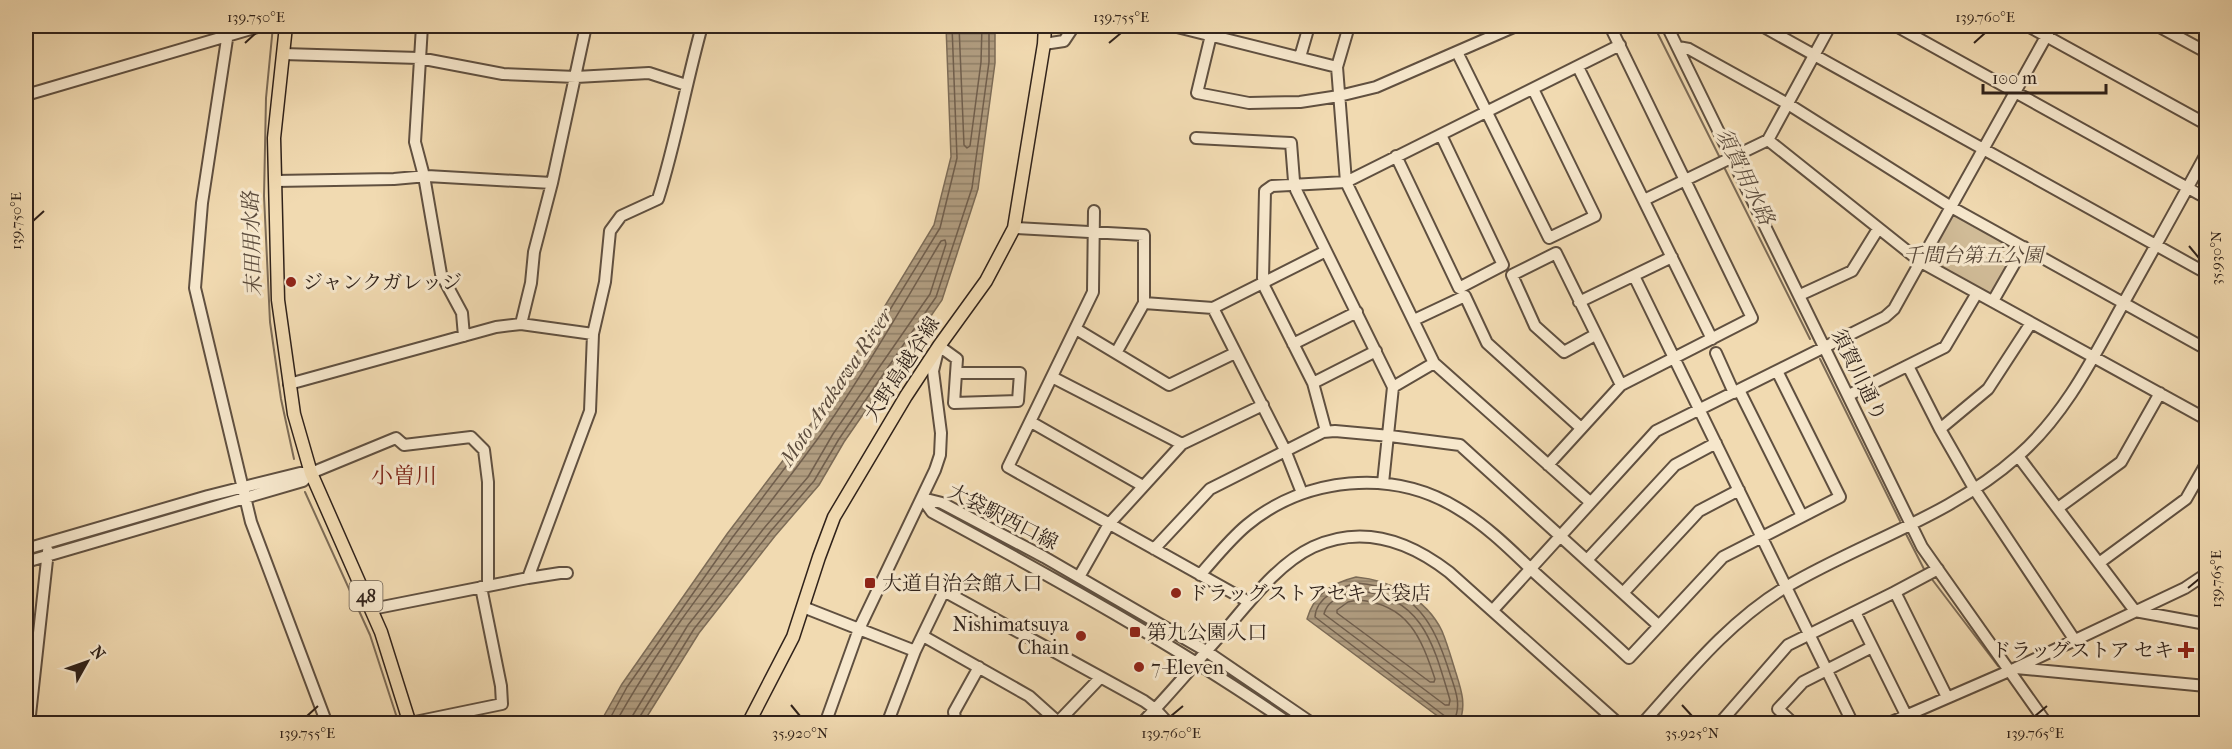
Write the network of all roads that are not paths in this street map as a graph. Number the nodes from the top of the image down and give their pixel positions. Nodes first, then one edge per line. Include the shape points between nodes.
1 (261, 26) edge
2 (286, 26) edge
3 (422, 26) edge
4 (586, 26) edge
5 (702, 26) edge
6 (1045, 26) edge
7 (1074, 26) edge
8 (1173, 26) edge
9 (1309, 26) edge
10 (1349, 26) edge
11 (1516, 26) edge
12 (1610, 26) edge
13 (1667, 26) edge
14 (1762, 26) edge
15 (1830, 26) edge
16 (1896, 26) edge
17 (2028, 26) edge
18 (2052, 26) edge
19 (2158, 26) edge
20 (229, 30) edge
21 (1211, 35) junction
22 (2047, 36) junction
23 (1044, 44) junction
24 (1620, 45) junction
25 (1678, 48) junction
26 (1457, 52) junction
27 (2206, 52) edge
28 (283, 54) junction
29 (1815, 55) junction
30 (1299, 57) junction
31 (419, 58) junction
32 (1578, 66) junction
33 (1338, 67) junction
34 (576, 77) junction
35 (686, 85) junction
36 (1533, 89) junction
37 (2016, 92) junction
38 (26, 95) edge
39 (1339, 96) junction
40 (1788, 104) junction
41 (1486, 112) junction
42 (2206, 124) edge
43 (1441, 135) junction
44 (1196, 138) dead end
45 (1768, 140) junction
46 (1984, 149) junction
47 (2206, 154) edge
48 (1396, 156) junction
49 (1732, 158) junction
50 (424, 176) junction
51 (275, 181) junction
52 (1685, 181) junction
53 (1346, 182) junction
54 (552, 183) junction
55 (1295, 185) junction
56 (2188, 188) junction
57 (2206, 198) edge
58 (1644, 200) junction
59 (1951, 207) junction
60 (1094, 211) dead end
61 (1014, 228) junction
62 (1878, 229) junction
63 (1094, 231) junction
64 (2156, 245) junction
65 (2024, 247) junction
66 (1326, 251) junction
67 (1672, 257) junction
68 (1921, 262) junction
69 (2206, 273) edge
70 (1634, 276) junction
71 (1263, 283) junction
72 (1977, 293) junction
73 (1800, 295) junction
74 (1993, 301) junction
75 (1580, 302) junction
76 (1144, 303) junction
77 (2124, 303) junction
78 (1214, 308) junction
79 (1357, 312) junction
80 (1414, 320) junction
81 (2031, 323) junction
82 (521, 324) junction
83 (1076, 328) junction
84 (593, 334) junction
85 (464, 336) junction
86 (1595, 336) junction
87 (1712, 339) junction
88 (1293, 344) junction
89 (939, 346) junction
90 (1825, 346) junction
91 (2206, 349) edge
92 (1376, 351) junction
93 (1116, 353) junction
94 (1235, 353) junction
95 (1716, 353) dead end
96 (1675, 358) junction
97 (2094, 358) junction
98 (1434, 363) junction
99 (1908, 366) junction
100 (1777, 371) junction
101 (956, 373) junction
102 (1052, 377) junction
103 (1313, 383) junction
104 (289, 384) junction
105 (1620, 385) junction
106 (1393, 387) junction
107 (1737, 391) junction
108 (2160, 393) junction
109 (1849, 395) junction
110 (1263, 405) junction
111 (1700, 410) junction
112 (2206, 419) edge
113 (1031, 422) junction
114 (1581, 428) junction
115 (1940, 429) junction
116 (1326, 431) junction
117 (1390, 436) junction
118 (1716, 443) junction
119 (1182, 444) junction
120 (1286, 450) junction
121 (2018, 456) junction
122 (2206, 464) edge
123 (1548, 465) junction
124 (311, 474) junction
125 (1383, 483) junction
126 (1143, 486) junction
127 (1975, 489) junction
128 (1739, 490) junction
129 (1302, 493) junction
130 (244, 494) junction
131 (922, 498) junction
132 (1590, 502) junction
133 (2058, 508) junction
134 (1802, 516) junction
135 (1911, 523) junction
136 (1108, 524) junction
137 (1560, 536) junction
138 (1762, 537) junction
139 (49, 542) junction
140 (26, 549) edge
141 (1154, 549) junction
142 (48, 555) junction
143 (1587, 560) junction
144 (26, 562) edge
145 (2099, 563) junction
146 (1531, 568) junction
147 (1938, 569) junction
148 (567, 573) dead end
149 (2206, 574) edge
150 (1200, 575) junction
151 (1079, 577) junction
152 (528, 578) junction
153 (484, 587) junction
154 (1786, 587) junction
155 (1895, 591) junction
156 (1623, 593) junction
157 (1249, 602) junction
158 (803, 607) junction
159 (372, 609) junction
160 (1493, 610) junction
161 (2135, 611) junction
162 (1855, 612) junction
163 (2206, 624) edge
164 (1659, 625) junction
165 (859, 629) junction
166 (1810, 634) junction
167 (923, 636) junction
168 (2074, 639) junction
169 (1872, 647) junction
170 (915, 651) junction
171 (1206, 651) junction
172 (1197, 662) junction
173 (979, 667) junction
174 (1828, 669) junction
175 (2013, 669) junction
176 (1100, 678) junction
177 (2206, 686) edge
178 (1947, 697) junction
179 (1155, 709) junction
180 (1906, 715) junction
181 (29, 723) edge
182 (327, 723) edge
183 (406, 723) edge
184 (748, 723) edge
185 (825, 723) edge
186 (887, 723) edge
187 (956, 723) edge
188 (1141, 723) edge
189 (1169, 723) edge
190 (1290, 723) edge
191 (1313, 723) edge
192 (1619, 723) edge
193 (1642, 723) edge
194 (1719, 723) edge
195 (1794, 723) edge
196 (1853, 723) edge
197 (1887, 723) edge
198 (2047, 723) edge

1 - 20 street
2 - 28 main road, 48
3 - 31 street
4 - 34 street
5 - 35 street
6 - 23 main road, 大野島越谷線
7 - 23 street via 1064,41
8 - 21 street
9 - 30 street
10 - 33 street
11 - 26 street
12 - 24 street
13 - 25 street, 須賀川通り
14 - 29 street
15 - 29 street
16 - 37 street
17 - 22 street
18 - 22 street
19 - 27 street
20 - 38 street
20 - 130 street via 202,203 195,288
21 - 30 street
21 - 39 street via 1197,93 1249,103
22 - 37 street
22 - 42 street
23 - 61 main road, 大野島越谷線
24 - 32 street
24 - 52 street
25 - 40 street via 1689,49
25 - 49 street, 須賀川通り
26 - 39 street via 1376,87
26 - 41 street
28 - 31 street
28 - 51 main road, 48 via 274,138
29 - 40 street
29 - 46 street
30 - 33 street
31 - 34 street via 503,74
31 - 50 street via 415,142
32 - 36 street
32 - 58 street
33 - 39 street
34 - 35 street via 649,74
34 - 54 street
35 - 84 street via 671,159 658,198 621,216 610,231 605,282
36 - 41 street
36 - 41 street via 1595,216 1549,238
37 - 46 street
37 - 56 street
39 - 53 street
40 - 45 street
40 - 59 street
41 - 43 street
43 - 48 street
43 - 48 street via 1503,265 1459,288
44 - 55 street via 1291,143
45 - 49 street
45 - 62 street
46 - 59 street
46 - 64 street
47 - 56 street
48 - 53 street
49 - 52 street
49 - 73 street, 須賀川通り
50 - 51 street
50 - 54 street
50 - 85 street via 441,274 462,313
51 - 104 main road, 48 via 278,300
52 - 58 street
52 - 87 street via 1752,318
53 - 55 street
53 - 80 street
54 - 82 street
55 - 66 street
55 - 71 street via 1272,186 1265,191
56 - 57 street
56 - 64 street
58 - 67 street
59 - 65 street
59 - 68 street
60 - 63 street
61 - 63 street
61 - 89 main road, 大野島越谷線 via 986,281
62 - 68 street
62 - 73 street via 1852,271
63 - 76 street via 1144,235
63 - 83 street via 1093,292
64 - 69 street
64 - 77 street
65 - 74 street
65 - 77 street
66 - 71 street
66 - 79 street
67 - 70 street
67 - 87 street
68 - 72 street
68 - 90 street via 1894,309 1885,317
70 - 75 street
70 - 96 street
71 - 78 street
71 - 88 street
72 - 74 street
72 - 99 street via 1945,346
73 - 90 street, 須賀川通り
74 - 81 street
75 - 86 street
75 - 86 street via 1556,253 1512,274 1535,326 1564,352
76 - 78 street
76 - 93 street
77 - 91 street
77 - 97 street
78 - 94 street
79 - 88 street
79 - 92 street
80 - 98 street
80 - 114 street via 1465,296 1487,343
81 - 97 street
81 - 115 street via 1988,389
82 - 84 street
82 - 85 street
83 - 93 street
83 - 102 street
84 - 152 street via 590,411
85 - 104 street
86 - 105 street
87 - 96 street
88 - 103 street
89 - 101 street via 957,359
89 - 131 street via 933,371 940,455
89 - 158 main road, 大野島越谷線 via 834,517
90 - 100 street
90 - 109 street, 須賀川通り
92 - 103 street
92 - 106 street
93 - 94 street via 1169,385
94 - 110 street
95 - 107 street
96 - 105 street
96 - 111 street
97 - 108 street
97 - 121 street via 2051,422
98 - 106 street
98 - 123 street
99 - 109 street
99 - 115 street
100 - 107 street
100 - 134 street via 1840,497
101 - 101 street via 954,403 1018,401 1020,374
102 - 113 street
102 - 119 street
103 - 116 street
104 - 124 main road, 48
105 - 114 street
106 - 117 street
107 - 111 street
107 - 134 street
108 - 112 street
108 - 133 street via 2121,462
109 - 135 street, 須賀川通り
110 - 119 street
110 - 120 street
111 - 118 street
111 - 132 street via 1651,435
113 - 126 street
113 - 136 street via 1008,467
114 - 123 street
115 - 127 street
116 - 117 street
116 - 120 street
117 - 125 street
117 - 137 street via 1460,445
118 - 128 street
118 - 143 street via 1675,465
119 - 126 street
120 - 129 street
120 - 141 street via 1210,489
121 - 127 street
121 - 133 street
122 - 145 street via 2186,499
123 - 132 street
124 - 130 street via 300,473
124 - 153 street via 396,438 404,445 471,437 484,450 488,482
124 - 159 main road, 48
125 - 129 street via 1350,483
125 - 146 street via 1440,498 1458,508
126 - 136 street
127 - 135 street
127 - 168 street
128 - 138 street
128 - 156 street via 1699,511
129 - 150 street via 1246,525
130 - 139 street via 208,496
130 - 142 street
130 - 182 street
131 - 151 street, 大袋駅西口線 via 942,503
131 - 165 street
131 - 172 street, 大袋駅西口線 via 932,512
132 - 137 street
133 - 145 street
134 - 138 street
135 - 147 street, 須賀川通り
135 - 154 street
136 - 141 street
136 - 151 street
137 - 143 street
137 - 146 street
138 - 154 street
138 - 164 street via 1723,557
139 - 140 street
139 - 142 street
141 - 150 street
142 - 144 street
142 - 181 street
143 - 156 street
145 - 161 street
146 - 160 street
146 - 164 street via 1629,658
147 - 155 street
147 - 175 street, 須賀川通り
148 - 152 street
149 - 161 street
150 - 157 street
151 - 171 street, 大袋駅西口線
152 - 153 street
153 - 159 street
153 - 183 street via 502,704
154 - 166 street
154 - 193 street via 1726,634
155 - 162 street
155 - 178 street
156 - 164 street
157 - 160 street via 1294,559 1313,548 1336,540 1380,537 1429,556
157 - 171 street
158 - 165 street
158 - 184 main road, 大野島越谷線 via 793,638
159 - 183 main road, 48 via 391,657
160 - 192 street
161 - 163 street
161 - 168 street
162 - 166 street
162 - 169 street
165 - 170 street
165 - 185 street
166 - 174 street
166 - 194 street via 1788,645
167 - 170 street
167 - 173 street
167 - 176 street via 944,591
168 - 175 street
169 - 174 street
169 - 180 street
170 - 186 street
171 - 172 street
171 - 191 street, 大袋駅西口線
172 - 179 street
172 - 190 street, 大袋駅西口線
173 - 176 street via 1029,696 1058,722
173 - 187 street via 954,712
174 - 195 street via 1803,682 1778,709
174 - 196 street
175 - 177 street
175 - 178 street
175 - 198 street, 須賀川通り
176 - 179 street
178 - 180 street
179 - 188 street
179 - 189 street
180 - 197 street

